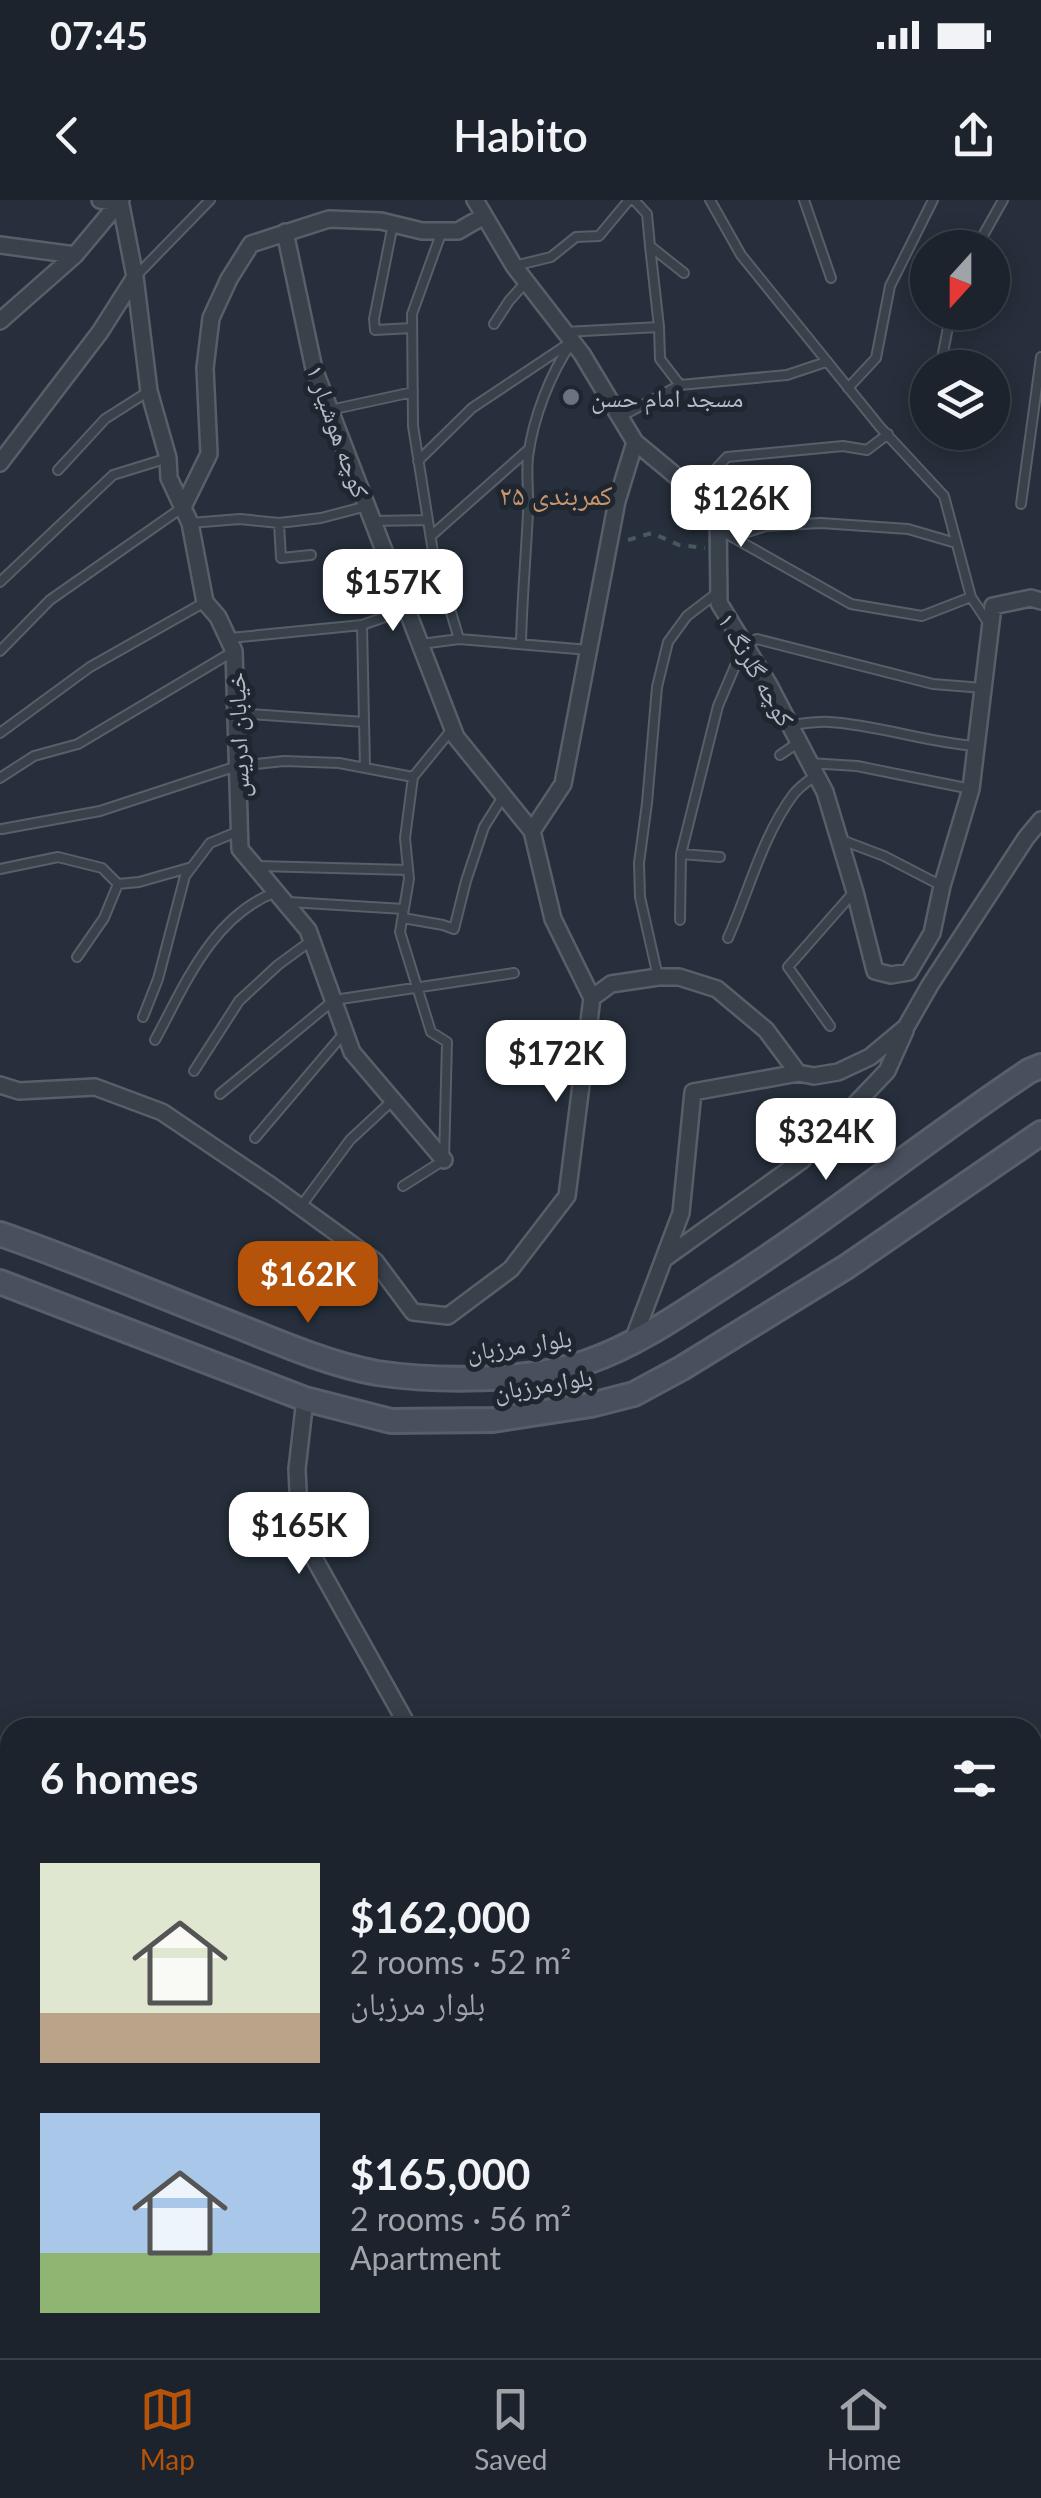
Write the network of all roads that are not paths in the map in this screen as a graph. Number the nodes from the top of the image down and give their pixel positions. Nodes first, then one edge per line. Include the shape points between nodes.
1 (100, 200) edge
2 (210, 200) edge
3 (475, 200) edge
4 (632, 200) edge
5 (710, 200) edge
6 (804, 200) edge
7 (933, 200) edge
8 (1003, 200) edge
9 (120, 201) edge
10 (484, 216) junction
11 (393, 224) junction
12 (986, 230) edge
13 (442, 231) junction
14 (285, 232) junction
15 (0, 245) edge
16 (650, 246) junction
17 (75, 255) junction
18 (514, 266) junction
19 (684, 273) dead end
20 (135, 277) junction
21 (831, 278) dead end
22 (526, 282) junction
23 (0, 321) edge
24 (494, 324) dead end
25 (660, 327) junction
26 (412, 328) junction
27 (568, 337) junction
28 (1041, 358) edge
29 (826, 362) junction
30 (680, 386) junction
31 (848, 388) junction
32 (150, 390) junction
33 (413, 392) junction
34 (330, 410) junction
35 (620, 417) junction
36 (888, 434) junction
37 (635, 442) junction
38 (530, 448) junction
39 (168, 458) junction
40 (418, 461) junction
41 (0, 464) edge
42 (58, 470) dead end
43 (694, 492) junction
44 (1021, 504) dead end
45 (182, 507) junction
46 (370, 513) junction
47 (428, 520) junction
48 (279, 523) junction
49 (190, 524) junction
50 (725, 533) junction
51 (430, 536) junction
52 (956, 542) junction
53 (311, 555) dead end
54 (0, 582) edge
55 (719, 592) junction
56 (971, 597) junction
57 (205, 602) junction
58 (1041, 602) edge
59 (408, 609) junction
60 (362, 625) junction
61 (991, 627) junction
62 (459, 639) junction
63 (521, 643) junction
64 (421, 644) junction
65 (231, 645) junction
66 (744, 645) junction
67 (588, 650) junction
68 (0, 651) edge
69 (984, 688) junction
70 (236, 714) junction
71 (364, 722) junction
72 (790, 725) junction
73 (453, 728) junction
74 (0, 733) edge
75 (799, 742) junction
76 (978, 746) junction
77 (780, 756) dead end
78 (238, 766) junction
79 (365, 768) junction
80 (813, 769) junction
81 (412, 776) junction
82 (0, 778) edge
83 (971, 788) junction
84 (504, 796) junction
85 (1041, 820) edge
86 (2, 828) edge
87 (532, 831) junction
88 (239, 832) junction
89 (840, 839) junction
90 (681, 854) junction
91 (720, 856) dead end
92 (254, 866) junction
93 (192, 867) junction
94 (0, 869) edge
95 (408, 870) junction
96 (118, 884) junction
97 (942, 886) junction
98 (855, 892) junction
99 (280, 897) junction
100 (403, 914) junction
101 (680, 920) dead end
102 (728, 938) dead end
103 (312, 940) junction
104 (77, 957) dead end
105 (514, 973) dead end
106 (658, 977) junction
107 (416, 988) junction
108 (592, 998) junction
109 (334, 1000) junction
110 (144, 1017) dead end
111 (830, 1026) dead end
112 (906, 1027) junction
113 (345, 1032) junction
114 (155, 1040) dead end
115 (1041, 1066) edge
116 (194, 1071) dead end
117 (798, 1073) junction
118 (0, 1085) edge
119 (220, 1094) dead end
120 (393, 1100) junction
121 (1041, 1133) edge
122 (255, 1138) dead end
123 (444, 1160) junction
124 (403, 1186) dead end
125 (300, 1207) junction
126 (0, 1234) edge
127 (662, 1261) junction
128 (0, 1282) edge
129 (632, 1342) junction
130 (305, 1399) junction
131 (402, 1718) edge

1 - 9 street
2 - 20 lane
3 - 10 street
4 - 16 lane via 647,214
4 - 18 lane via 599,236 576,238 551,257
5 - 29 lane via 741,256
6 - 21 lane
7 - 31 lane via 890,286 876,358
8 - 12 lane
9 - 17 street
9 - 20 street, خیابان ادریس
10 - 13 street via 458,231
10 - 18 street
11 - 13 street
11 - 14 street via 328,219
11 - 26 lane via 375,330
13 - 26 lane
14 - 34 street, کوچه هوشیار ۱ via 314,369
14 - 45 street via 251,244 211,318 205,368 209,454
15 - 17 street
16 - 19 lane
16 - 25 lane
17 - 23 street
18 - 22 street
20 - 32 street, خیابان ادریس
20 - 41 street
22 - 24 lane
22 - 27 street
25 - 27 lane
25 - 30 lane via 660,359
26 - 33 lane
27 - 35 street
27 - 38 lane
27 - 40 lane via 472,408
28 - 44 lane
29 - 30 lane via 787,375
29 - 31 lane
30 - 35 lane
31 - 36 lane
32 - 39 street, خیابان ادریس
32 - 42 lane via 105,418
33 - 34 lane
33 - 40 lane
34 - 46 street, کوچه هوشیار ۱
35 - 37 street
36 - 43 lane via 868,450 842,446 727,457
36 - 52 lane via 944,496
37 - 43 street
37 - 67 street
38 - 51 lane
38 - 63 lane
39 - 45 street, خیابان ادریس
39 - 54 lane via 113,475
40 - 47 lane
43 - 50 street via 718,511
45 - 49 street, خیابان ادریس
45 - 68 lane via 50,600
46 - 47 lane
46 - 48 lane
46 - 59 street, کوچه هوشیار ۱
47 - 51 lane
48 - 49 lane
48 - 53 lane via 281,558
49 - 57 street, خیابان ادریس
50 - 52 lane via 822,523 908,529
50 - 55 street, کوچه گلرنگ ۱ via 718,550
50 - 56 lane via 851,604 922,616
51 - 62 lane
52 - 56 lane
55 - 66 street, کوچه گلرنگ ۱
55 - 106 lane via 686,616 668,642 657,688 638,862
56 - 61 lane
57 - 65 street, خیابان ادریس
57 - 74 lane via 90,666
58 - 61 street via 994,606
59 - 60 lane
59 - 64 street, کوچه هوشیار ۱
60 - 65 lane
60 - 71 lane
61 - 69 street
62 - 63 lane
62 - 64 lane
63 - 67 lane
64 - 73 street, کوچه هوشیار ۱
65 - 70 street, خیابان ادریس
65 - 82 lane via 78,744 34,756
66 - 69 lane via 758,639 933,684
66 - 72 street, کوچه گلرنگ ۱
66 - 90 lane via 718,706
67 - 87 street via 563,784
69 - 76 street
70 - 71 lane
70 - 78 street, خیابان ادریس
71 - 79 lane
72 - 75 street, کوچه گلرنگ ۱
72 - 76 lane via 827,722
73 - 81 lane
73 - 84 street, کوچه هوشیار ۱
75 - 77 lane
75 - 80 street, کوچه گلرنگ ۱
76 - 83 street
78 - 79 lane via 284,760
78 - 86 lane via 100,811
78 - 88 street, خیابان ادریس
79 - 81 lane
80 - 83 lane via 857,766
80 - 89 street, کوچه گلرنگ ۱
80 - 102 lane via 768,836
81 - 95 lane
83 - 97 street
84 - 87 street, کوچه هوشیار ۱
84 - 100 lane via 484,827 454,929
85 - 112 street
87 - 108 street, کوچه هوشیار ۱ via 552,919
88 - 92 street, خیابان ادریس via 240,849
88 - 93 lane via 210,843
89 - 97 lane
89 - 98 street, کوچه گلرنگ ۱
90 - 91 lane
90 - 101 lane
92 - 95 lane
92 - 99 street, خیابان ادریس
93 - 96 lane
93 - 110 lane
94 - 96 lane via 58,858 102,868
95 - 100 lane
96 - 104 lane
97 - 98 street, کوچه گلرنگ ۱ via 932,933 909,972 891,975 875,972
98 - 111 lane via 788,967
99 - 100 lane
99 - 103 street, خیابان ادریس
99 - 114 lane via 256,899 223,928
100 - 107 lane via 400,932
103 - 109 street, خیابان ادریس
103 - 116 lane via 238,1000
105 - 107 lane
106 - 108 street via 612,984
106 - 117 street via 717,989 766,1030
107 - 109 lane
107 - 123 lane via 431,1032 446,1042
108 - 125 street via 567,1196 510,1269 448,1316 413,1312 375,1261
109 - 113 street, خیابان ادریس
109 - 119 lane
112 - 117 street via 870,1057 838,1072
112 - 127 street via 887,1071 802,1161
113 - 120 street, خیابان ادریس via 352,1052
113 - 122 lane
115 - 129 main road, بلوار مرزبان via 759,1264
117 - 127 street via 693,1092 681,1213
118 - 125 street via 19,1091 95,1086 162,1112
120 - 123 street, خیابان ادریس
120 - 125 lane via 350,1140
121 - 130 main road, بلوارمرزبان via 846,1267 634,1394 493,1420 392,1421
123 - 124 lane
126 - 129 main road, بلوار مرزبان via 298,1350 375,1372 460,1380 549,1371
127 - 129 street
128 - 130 main road, بلوارمرزبان
130 - 131 street via 297,1469 300,1534

